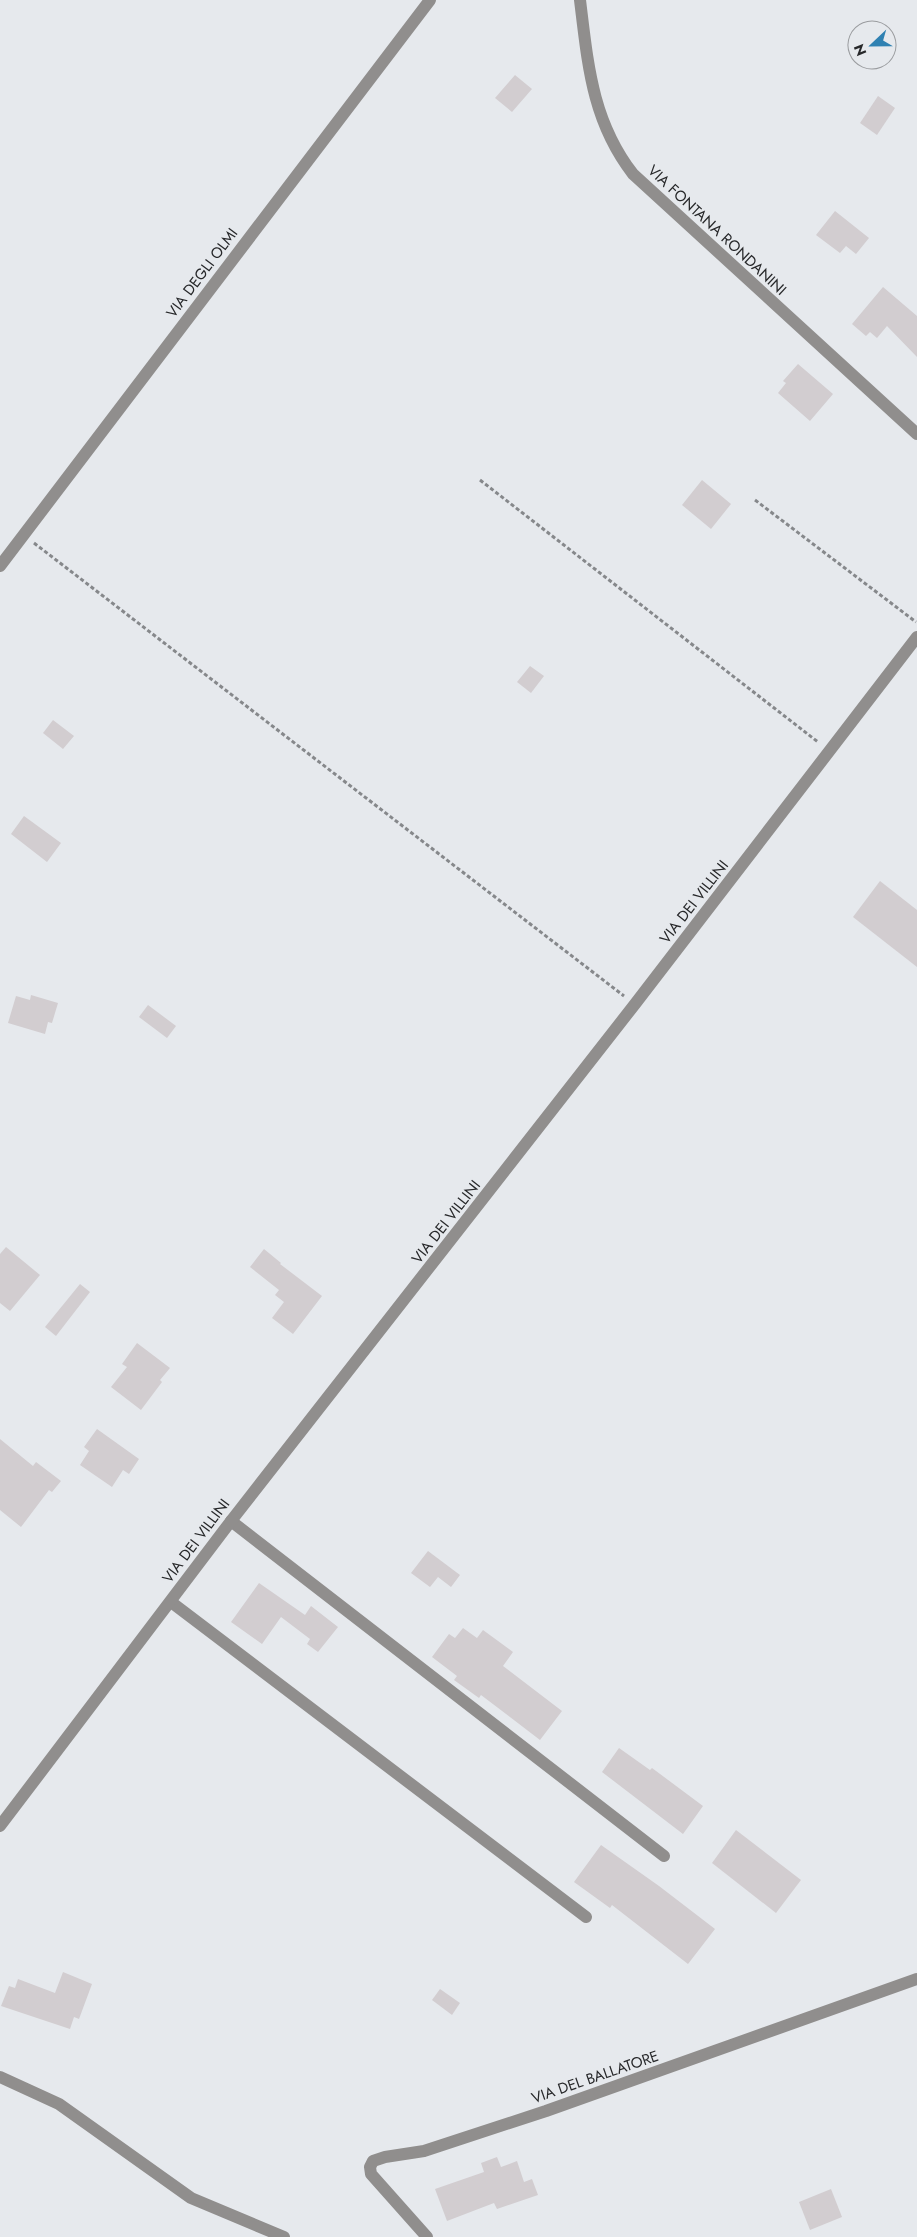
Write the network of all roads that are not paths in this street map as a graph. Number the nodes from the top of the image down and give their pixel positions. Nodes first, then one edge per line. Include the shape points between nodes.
1 (430, 0) edge
2 (580, 0) edge
3 (917, 434) edge
4 (0, 566) edge
5 (917, 637) edge
6 (231, 1521) junction
7 (171, 1602) junction
8 (0, 1826) edge
9 (664, 1856) dead end
10 (586, 1917) dead end
11 (917, 1978) edge
12 (0, 2077) edge
13 (284, 2237) edge
14 (427, 2237) edge

1 - 4 street, VIA DEGLI OLMI
2 - 3 street, VIA FONTANA RONDANINI via 596,102 610,139 633,174
5 - 6 street, VIA DEI VILLINI
6 - 7 street, VIA DEI VILLINI
6 - 9 street
7 - 8 street, VIA DEI VILLINI
7 - 10 street
11 - 14 street, VIA DEL BALLATORE via 546,2112 424,2151 373,2161 370,2174
12 - 13 street via 59,2104 191,2198

